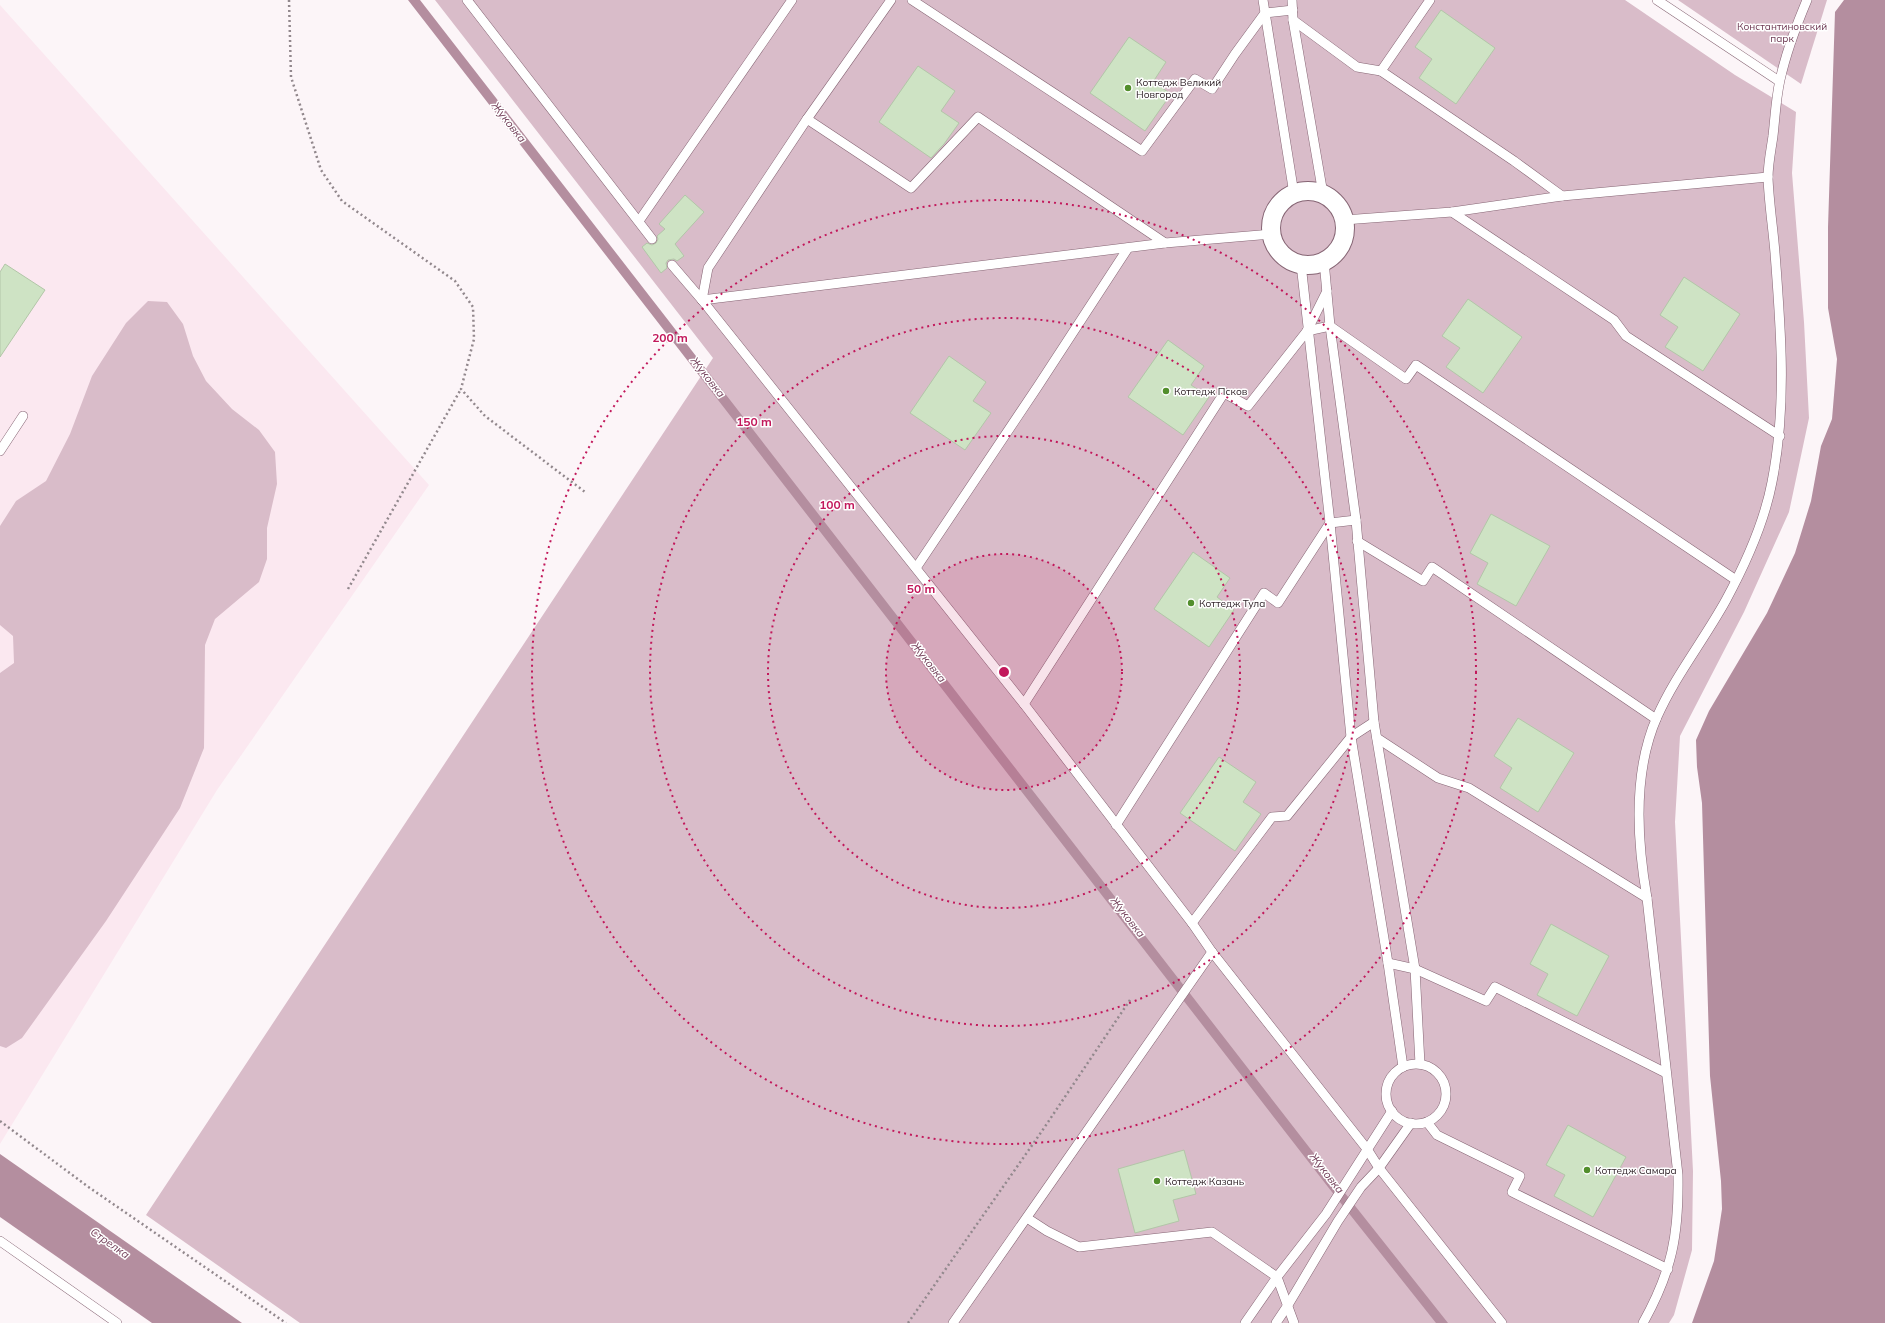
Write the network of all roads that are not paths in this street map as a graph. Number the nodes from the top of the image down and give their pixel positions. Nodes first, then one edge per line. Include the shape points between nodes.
1 (467, 0) edge
2 (792, 0) edge
3 (891, 0) edge
4 (912, 0) edge
5 (1263, 0) edge
6 (1292, 0) edge
7 (1430, 0) edge
8 (1657, 0) edge
9 (1807, 0) edge
10 (1293, 10) junction
11 (1265, 13) junction
12 (1293, 20) junction
13 (1381, 71) junction
14 (1780, 81) junction
15 (807, 119) junction
16 (1768, 177) junction
17 (1294, 194) junction
18 (1323, 194) junction
19 (1562, 196) junction
20 (1452, 212) junction
21 (1344, 220) junction
22 (639, 221) junction
23 (1272, 234) junction
24 (652, 239) dead end
25 (1165, 243) junction
26 (1128, 248) junction
27 (1324, 261) junction
28 (1301, 264) junction
29 (672, 265) dead end
30 (1328, 290) junction
31 (702, 300) junction
32 (1330, 326) junction
33 (1307, 332) junction
34 (23, 416) dead end
35 (1780, 436) junction
36 (0, 451) edge
37 (1356, 520) junction
38 (1330, 523) junction
39 (1357, 541) junction
40 (916, 568) junction
41 (1736, 580) junction
42 (1024, 704) junction
43 (1656, 719) junction
44 (1374, 722) junction
45 (1351, 737) junction
46 (1377, 738) junction
47 (1116, 824) junction
48 (1647, 898) junction
49 (1192, 923) junction
50 (1212, 952) junction
51 (1388, 963) junction
52 (1415, 969) junction
53 (1420, 1064) junction
54 (1403, 1067) junction
55 (1666, 1073) junction
56 (1392, 1111) junction
57 (1427, 1122) junction
58 (1411, 1123) junction
59 (1367, 1149) junction
60 (1379, 1168) junction
61 (1027, 1218) junction
62 (0, 1241) edge
63 (1668, 1269) junction
64 (1277, 1277) junction
65 (1288, 1305) junction
66 (117, 1323) edge
67 (953, 1323) edge
68 (1245, 1323) edge
69 (1276, 1323) edge
70 (1294, 1323) edge
71 (1502, 1323) edge
72 (1643, 1323) edge

1 - 22 lane
2 - 22 lane
3 - 15 lane
4 - 11 lane via 1142,151 1195,79 1212,89
5 - 11 lane
6 - 10 lane
7 - 13 lane
8 - 14 lane
9 - 14 lane via 1797,23
10 - 11 lane
10 - 12 lane
11 - 17 lane
12 - 13 lane via 1357,67
12 - 18 lane
13 - 19 lane
14 - 16 lane
15 - 25 lane via 911,188 978,117
15 - 31 lane via 708,268
16 - 19 lane
16 - 35 lane via 1782,386
17 - 18 street via 1314,191
17 - 23 street via 1283,200 1276,210
18 - 21 street via 1333,200
19 - 20 lane
20 - 21 lane
20 - 35 lane via 1614,320 1626,336
21 - 27 street via 1341,244
22 - 24 lane
23 - 25 lane
23 - 28 street via 1275,245 1282,253 1290,260
25 - 26 lane
26 - 31 lane
26 - 40 lane
27 - 28 street
27 - 30 lane
28 - 33 lane
29 - 31 lane
30 - 32 lane
30 - 33 lane
31 - 40 lane
32 - 33 lane
32 - 37 lane
32 - 41 lane via 1406,379 1416,365
33 - 38 lane
33 - 42 lane via 1248,406 1224,393
34 - 36 lane
35 - 41 lane via 1764,514 1754,543
37 - 38 lane
37 - 39 lane
38 - 45 lane
38 - 47 lane via 1278,603 1264,593
39 - 43 lane via 1423,581 1432,567
39 - 44 lane
40 - 42 lane
41 - 43 lane
42 - 47 lane
43 - 48 lane via 1645,754 1638,828
44 - 45 lane
44 - 46 lane
45 - 49 lane via 1287,816 1272,817
45 - 51 lane
46 - 48 lane via 1438,778 1468,788
46 - 52 lane
47 - 49 lane
48 - 55 lane
49 - 50 lane
50 - 59 lane
50 - 61 lane
51 - 52 lane
51 - 54 lane
52 - 53 lane
52 - 55 lane via 1486,1001 1495,987
53 - 54 lane
53 - 57 lane via 1438,1073 1446,1090 1442,1110
54 - 56 lane via 1389,1082 1388,1102
55 - 63 lane via 1678,1175 1679,1210 1676,1238
56 - 58 lane via 1403,1121
56 - 59 lane
57 - 58 lane
57 - 63 lane via 1437,1135 1520,1176 1512,1192
58 - 60 lane
59 - 60 lane
59 - 64 lane via 1326,1214
60 - 65 lane via 1361,1187 1338,1221
60 - 71 lane
61 - 64 lane via 1079,1247 1212,1232
61 - 67 lane
62 - 66 lane
63 - 72 lane via 1658,1296
64 - 65 lane
64 - 68 lane
65 - 69 lane
65 - 70 lane

